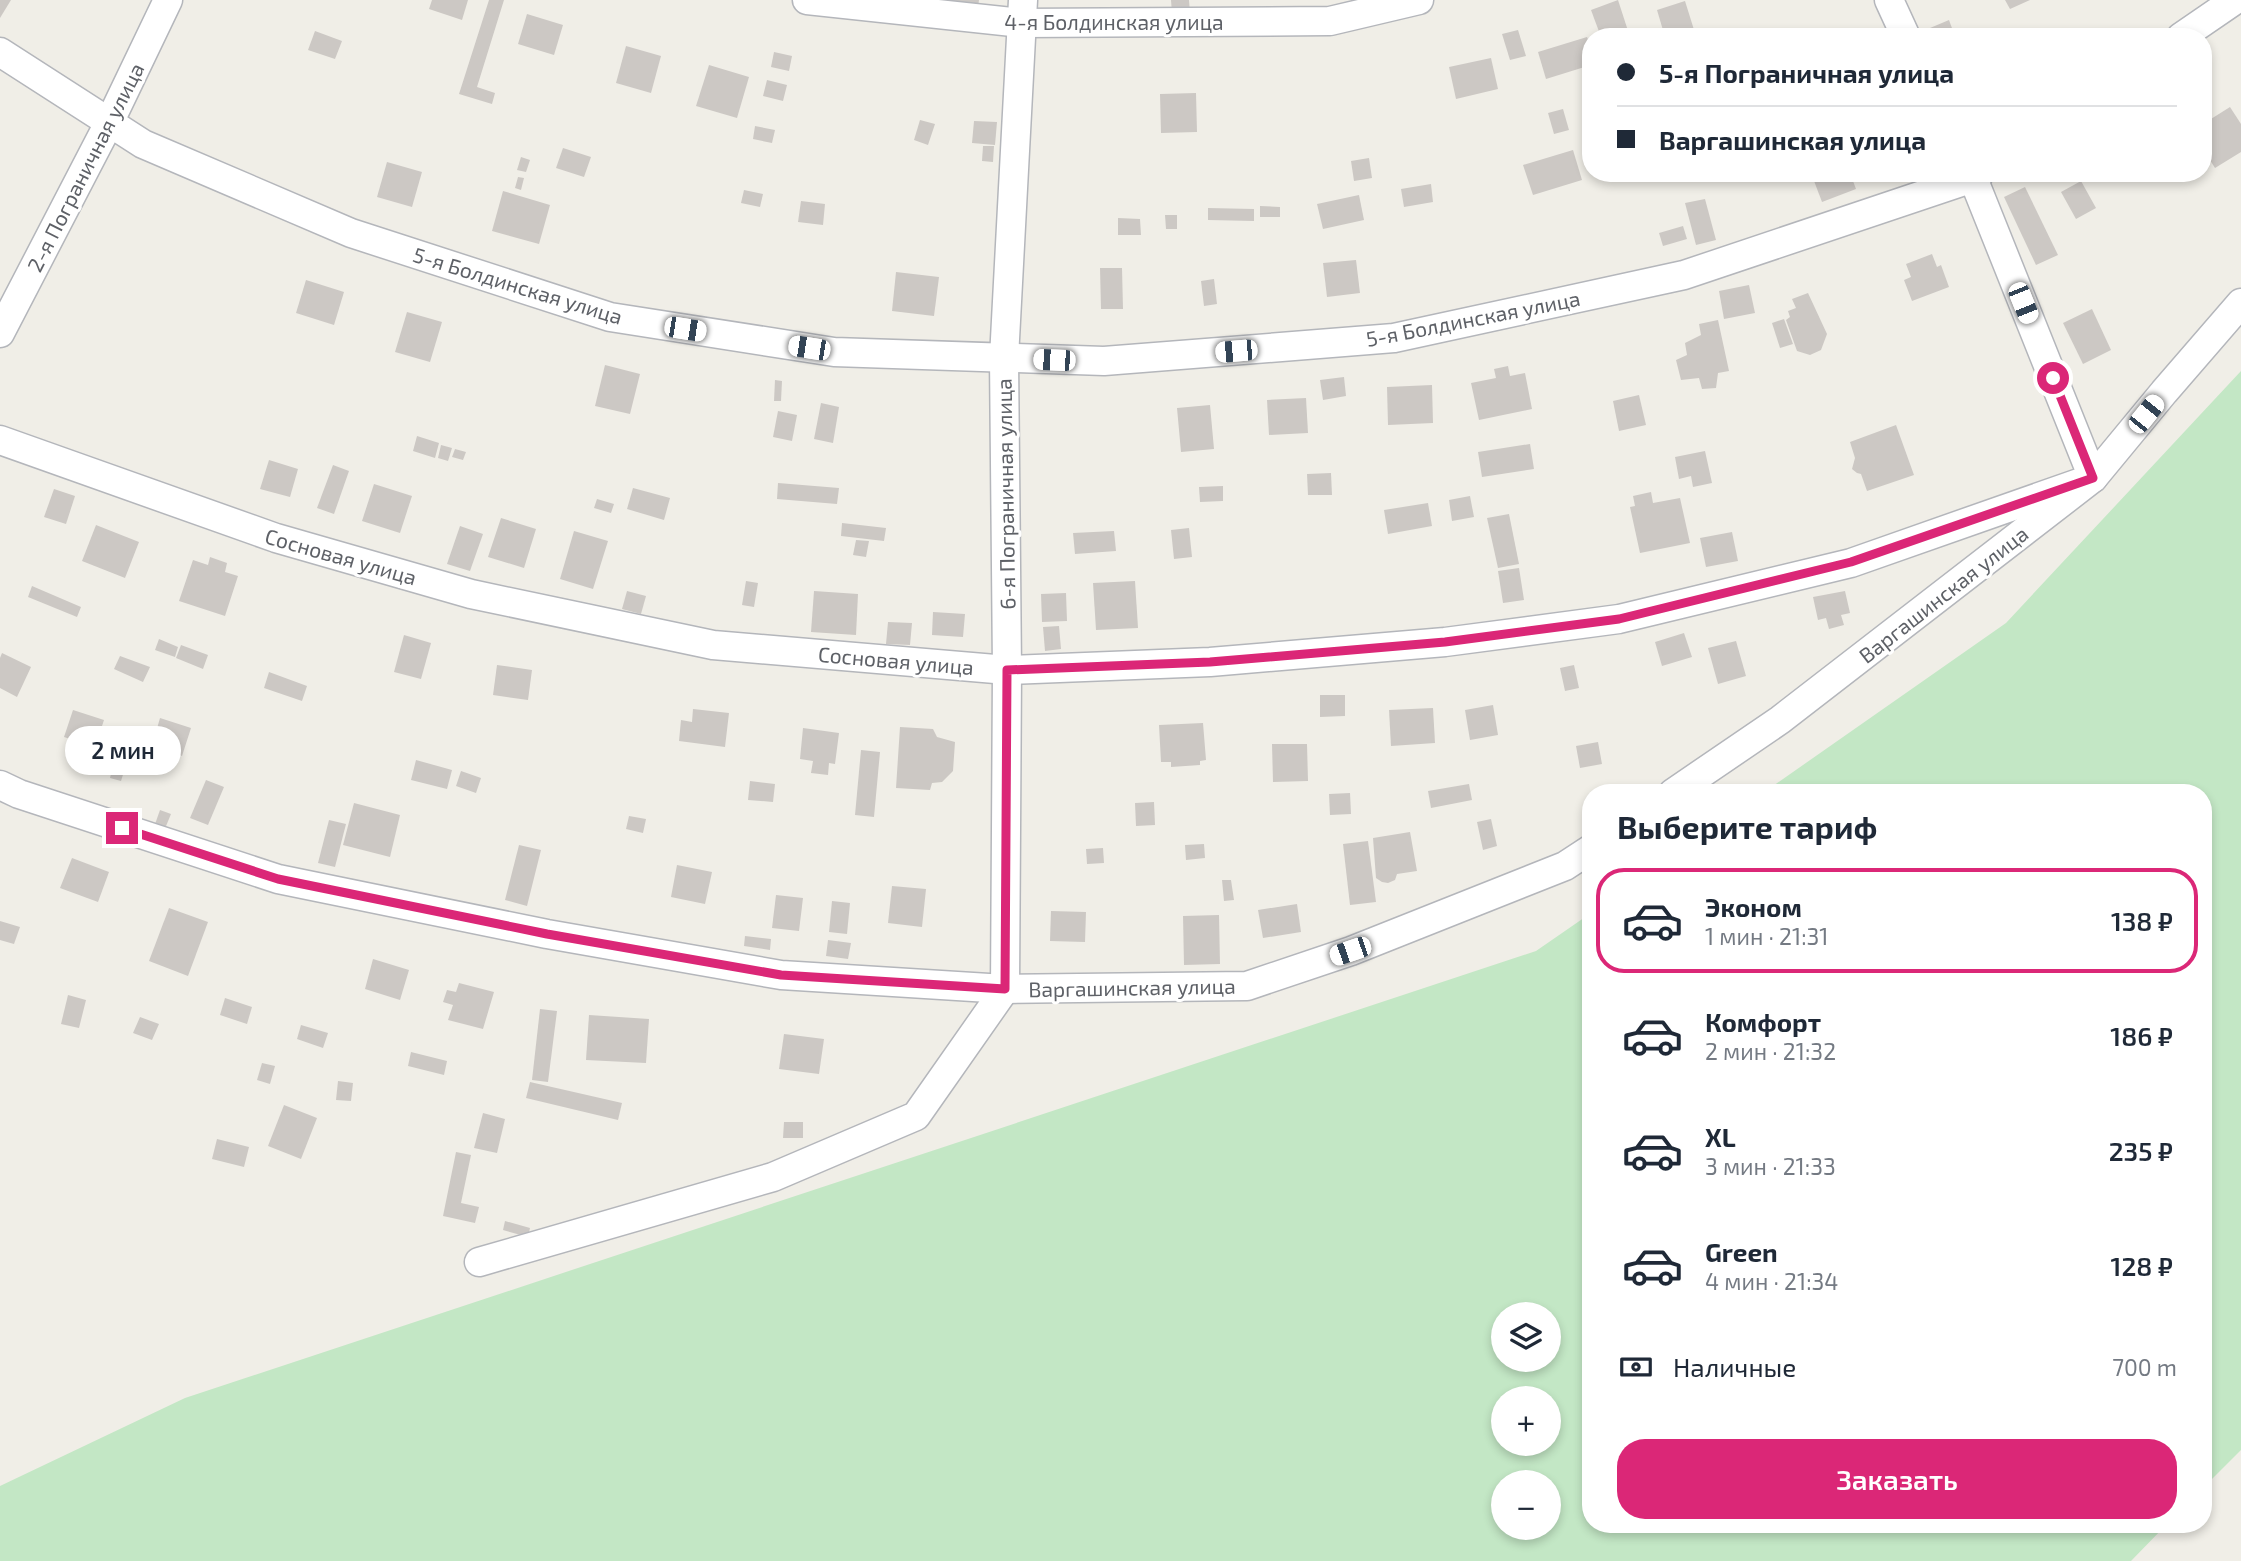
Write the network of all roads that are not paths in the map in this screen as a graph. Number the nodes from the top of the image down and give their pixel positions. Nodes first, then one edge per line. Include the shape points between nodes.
1 (168, 0) edge
2 (807, 0) edge
3 (1419, 0) edge
4 (1889, 0) edge
5 (2235, 0) edge
6 (1022, 12) edge
7 (1902, 28) edge
8 (2194, 28) edge
9 (0, 52) edge
10 (110, 121) junction
11 (1955, 182) edge
12 (1978, 182) edge
13 (2241, 303) edge
14 (0, 333) edge
15 (1004, 358) junction
16 (0, 440) edge
17 (2093, 478) junction
18 (1007, 670) junction
19 (1686, 784) edge
20 (0, 785) edge
21 (1582, 855) edge
22 (1005, 989) junction
23 (479, 1262) dead end

1 - 10 street, 2-я Пограничная улица
2 - 6 street, 4-я Болдинская улица
3 - 6 street, 4-я Болдинская улица via 1330,21
4 - 7 street
5 - 8 street
6 - 15 street, 6-я Пограничная улица
9 - 10 street, 5-я Болдинская улица
10 - 14 street, 2-я Пограничная улица
10 - 15 street, 5-я Болдинская улица via 143,144 351,233 610,317 834,352
11 - 15 street, 5-я Болдинская улица via 1684,275 1394,338 1104,361
12 - 17 street
13 - 17 street, Варгашинская улица
15 - 18 street, 6-я Пограничная улица
16 - 18 street, Сосновая улица via 276,538 471,594 713,645
17 - 18 street, Сосновая улица via 1851,562 1619,619 1445,642 1224,661
17 - 19 street, Варгашинская улица via 1780,720
18 - 22 street, 6-я Пограничная улица
20 - 22 street, Варгашинская улица via 278,879 547,934 781,975
21 - 22 street, Варгашинская улица via 1565,866 1350,951 1247,986
22 - 23 street via 916,1116 773,1177

